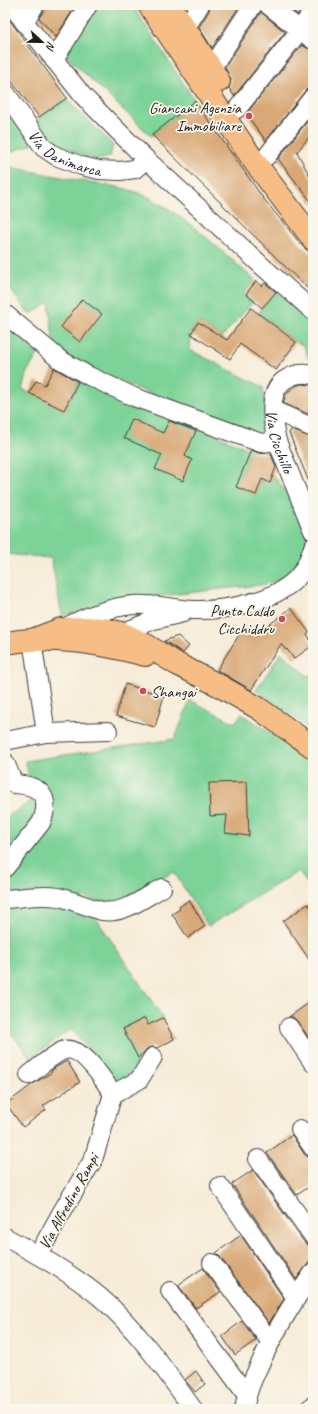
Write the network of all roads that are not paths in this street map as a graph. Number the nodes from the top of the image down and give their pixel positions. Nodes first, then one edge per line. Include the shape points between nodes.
1 (11, 5) edge
2 (35, 5) edge
3 (88, 5) edge
4 (149, 5) edge
5 (170, 5) edge
6 (200, 5) edge
7 (253, 5) edge
8 (268, 5) edge
9 (313, 10) edge
10 (24, 22) junction
11 (185, 29) junction
12 (307, 35) edge
13 (54, 60) junction
14 (211, 69) junction
15 (5, 92) edge
16 (313, 97) edge
17 (237, 110) junction
18 (267, 156) junction
19 (146, 159) junction
20 (313, 219) edge
21 (313, 239) edge
22 (313, 311) edge
23 (5, 314) edge
24 (313, 375) edge
25 (272, 410) junction
26 (313, 428) edge
27 (277, 441) junction
28 (313, 531) edge
29 (313, 547) edge
30 (131, 605) junction
31 (193, 610) junction
32 (121, 633) junction
33 (68, 635) junction
34 (32, 640) junction
35 (5, 643) edge
36 (132, 651) junction
37 (178, 664) junction
38 (108, 731) dead end
39 (46, 733) junction
40 (5, 741) edge
41 (313, 748) edge
42 (5, 762) edge
43 (10, 787) edge
44 (5, 868) edge
45 (162, 888) dead end
46 (5, 899) edge
47 (289, 1027) dead end
48 (153, 1057) dead end
49 (313, 1063) edge
50 (28, 1075) dead end
51 (114, 1094) junction
52 (300, 1130) dead end
53 (313, 1148) edge
54 (258, 1159) dead end
55 (220, 1186) dead end
56 (313, 1236) edge
57 (5, 1237) edge
58 (38, 1255) junction
59 (212, 1263) dead end
60 (313, 1273) edge
61 (170, 1291) dead end
62 (296, 1298) junction
63 (270, 1341) junction
64 (245, 1402) edge
65 (313, 1406) edge
66 (193, 1409) edge
67 (309, 1409) edge

1 - 10 street
2 - 10 street
3 - 13 street
4 - 21 main road via 256,164
5 - 11 main road
6 - 11 street
7 - 14 street
8 - 12 street
9 - 12 street
10 - 13 street
11 - 14 main road
12 - 17 street
13 - 19 street via 83,96
14 - 17 main road
15 - 19 street, Via Danimarca via 44,148 56,156 82,166 113,171 135,169
16 - 18 street
17 - 18 main road
18 - 20 main road
19 - 22 street
23 - 27 street via 58,359 89,376 134,397 262,443
24 - 25 street, Via Cicchillo via 299,374 280,384 274,394
25 - 26 street
25 - 27 street, Via Cicchillo
27 - 28 street, Via Cicchillo
29 - 31 street via 303,571 290,585 275,594 244,604
30 - 31 street
30 - 32 street via 121,620
30 - 33 street via 93,614
31 - 32 street via 154,620
32 - 33 main road via 84,628
32 - 36 street
32 - 37 main road
33 - 34 main road
33 - 36 main road
34 - 35 main road
34 - 39 street
36 - 37 main road
37 - 41 main road via 258,708
38 - 39 street
39 - 40 street
42 - 43 street
43 - 44 street via 25,784 32,787 44,797 46,808 41,823
45 - 46 street via 130,906 104,911 50,896
47 - 49 street
48 - 51 street via 139,1080
50 - 51 street via 63,1050 70,1050 85,1057
51 - 58 street, Via Alfredino Rampi via 93,1160
52 - 53 street
54 - 56 street
55 - 62 street
57 - 58 street, Via Alfredino Rampi
58 - 66 street, Via Alfredino Rampi via 75,1278 126,1323
59 - 63 street
60 - 62 street
61 - 64 street
62 - 63 street
63 - 64 street
65 - 67 street

